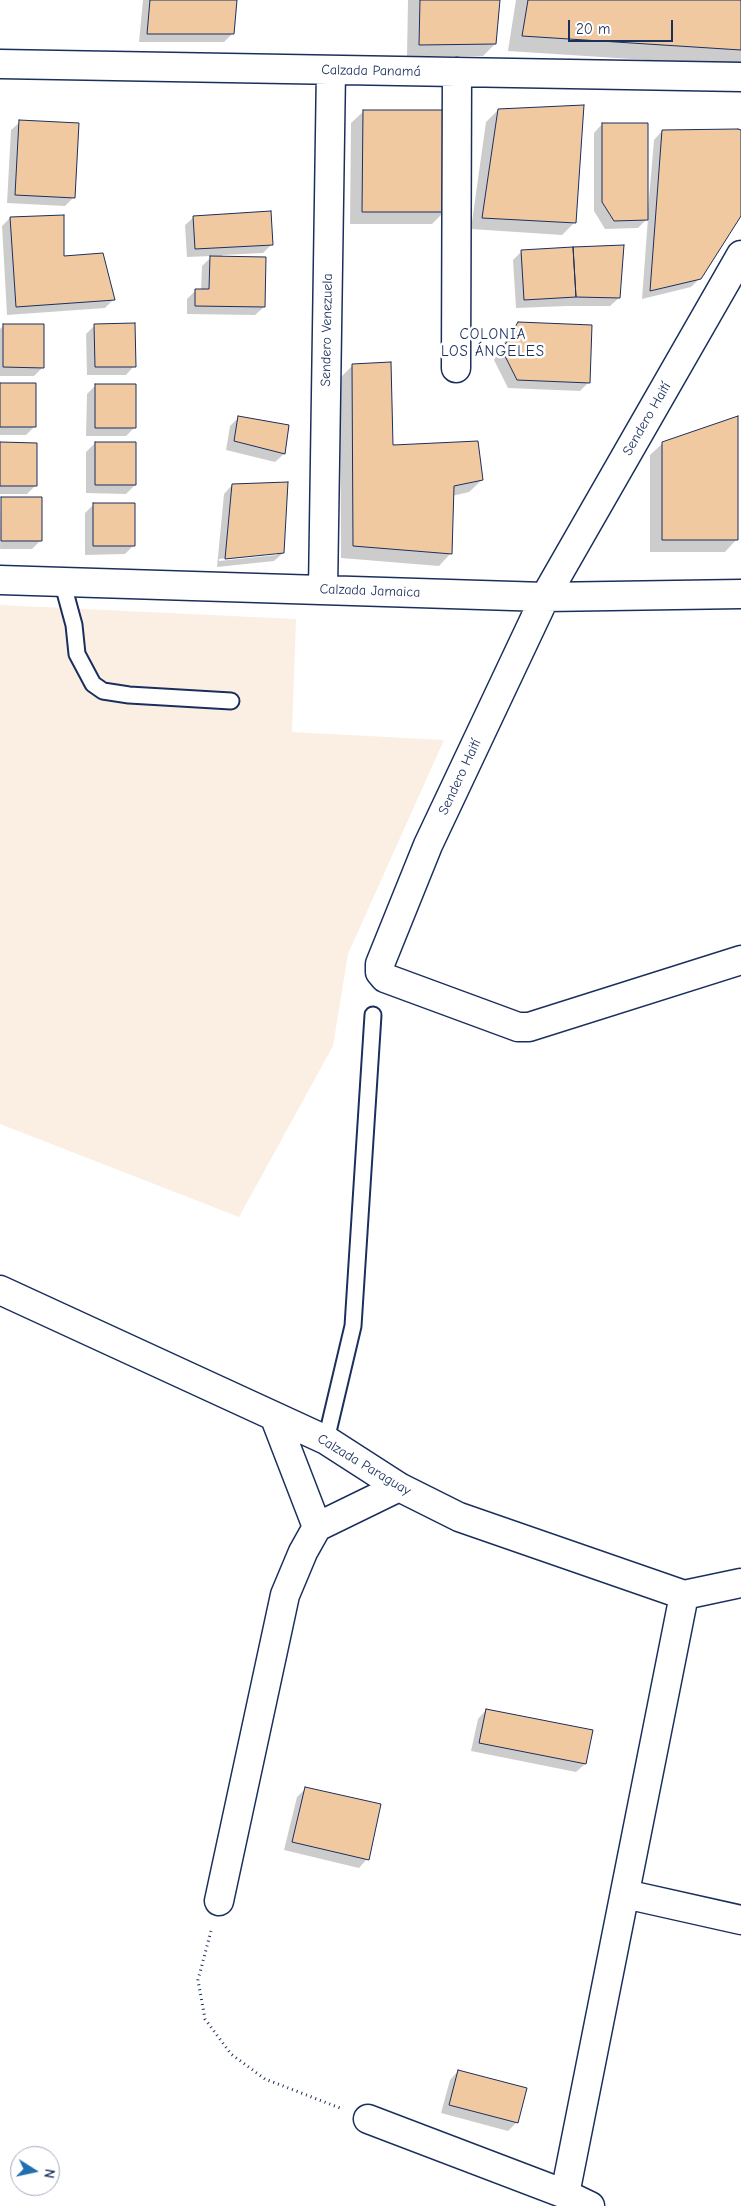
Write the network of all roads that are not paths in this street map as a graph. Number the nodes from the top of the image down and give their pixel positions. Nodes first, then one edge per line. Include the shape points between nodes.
1 (0, 64) edge
2 (331, 70) junction
3 (457, 72) junction
4 (741, 77) edge
5 (741, 254) edge
6 (456, 368) dead end
7 (0, 580) edge
8 (62, 581) junction
9 (323, 590) junction
10 (741, 594) edge
11 (545, 597) junction
12 (231, 701) dead end
13 (741, 960) edge
14 (374, 1015) dead end
15 (0, 1290) edge
16 (275, 1418) junction
17 (326, 1440) junction
18 (400, 1487) junction
19 (317, 1527) junction
20 (741, 1582) edge
21 (684, 1595) junction
22 (625, 1894) junction
23 (219, 1901) road end
24 (741, 1920) edge
25 (368, 2119) road end
26 (565, 2194) junction
27 (590, 2206) edge

1 - 2 street, Calzada Panamá
2 - 3 street, Calzada Panamá
2 - 9 street, Sendero Venezuela
3 - 4 street, Calzada Panamá
3 - 6 street
5 - 11 street, Sendero Haití
7 - 8 street, Calzada Jamaica
8 - 9 street, Calzada Jamaica
8 - 12 lane via 74,625 77,654 92,684 103,691 129,695
9 - 11 street, Calzada Jamaica
10 - 11 street, Calzada Jamaica
11 - 13 street, Sendero Haití via 428,845 380,964 380,972 385,978 518,1027 529,1027
14 - 17 lane via 353,1326
15 - 16 street, Calzada Paraguay
16 - 17 street, Calzada Paraguay
16 - 19 street
17 - 18 street, Calzada Paraguay
18 - 19 street
18 - 21 street, Calzada Paraguay via 459,1517
19 - 23 street via 285,1595
20 - 21 street
21 - 22 street
22 - 24 street
22 - 26 street
25 - 26 street
26 - 27 street

